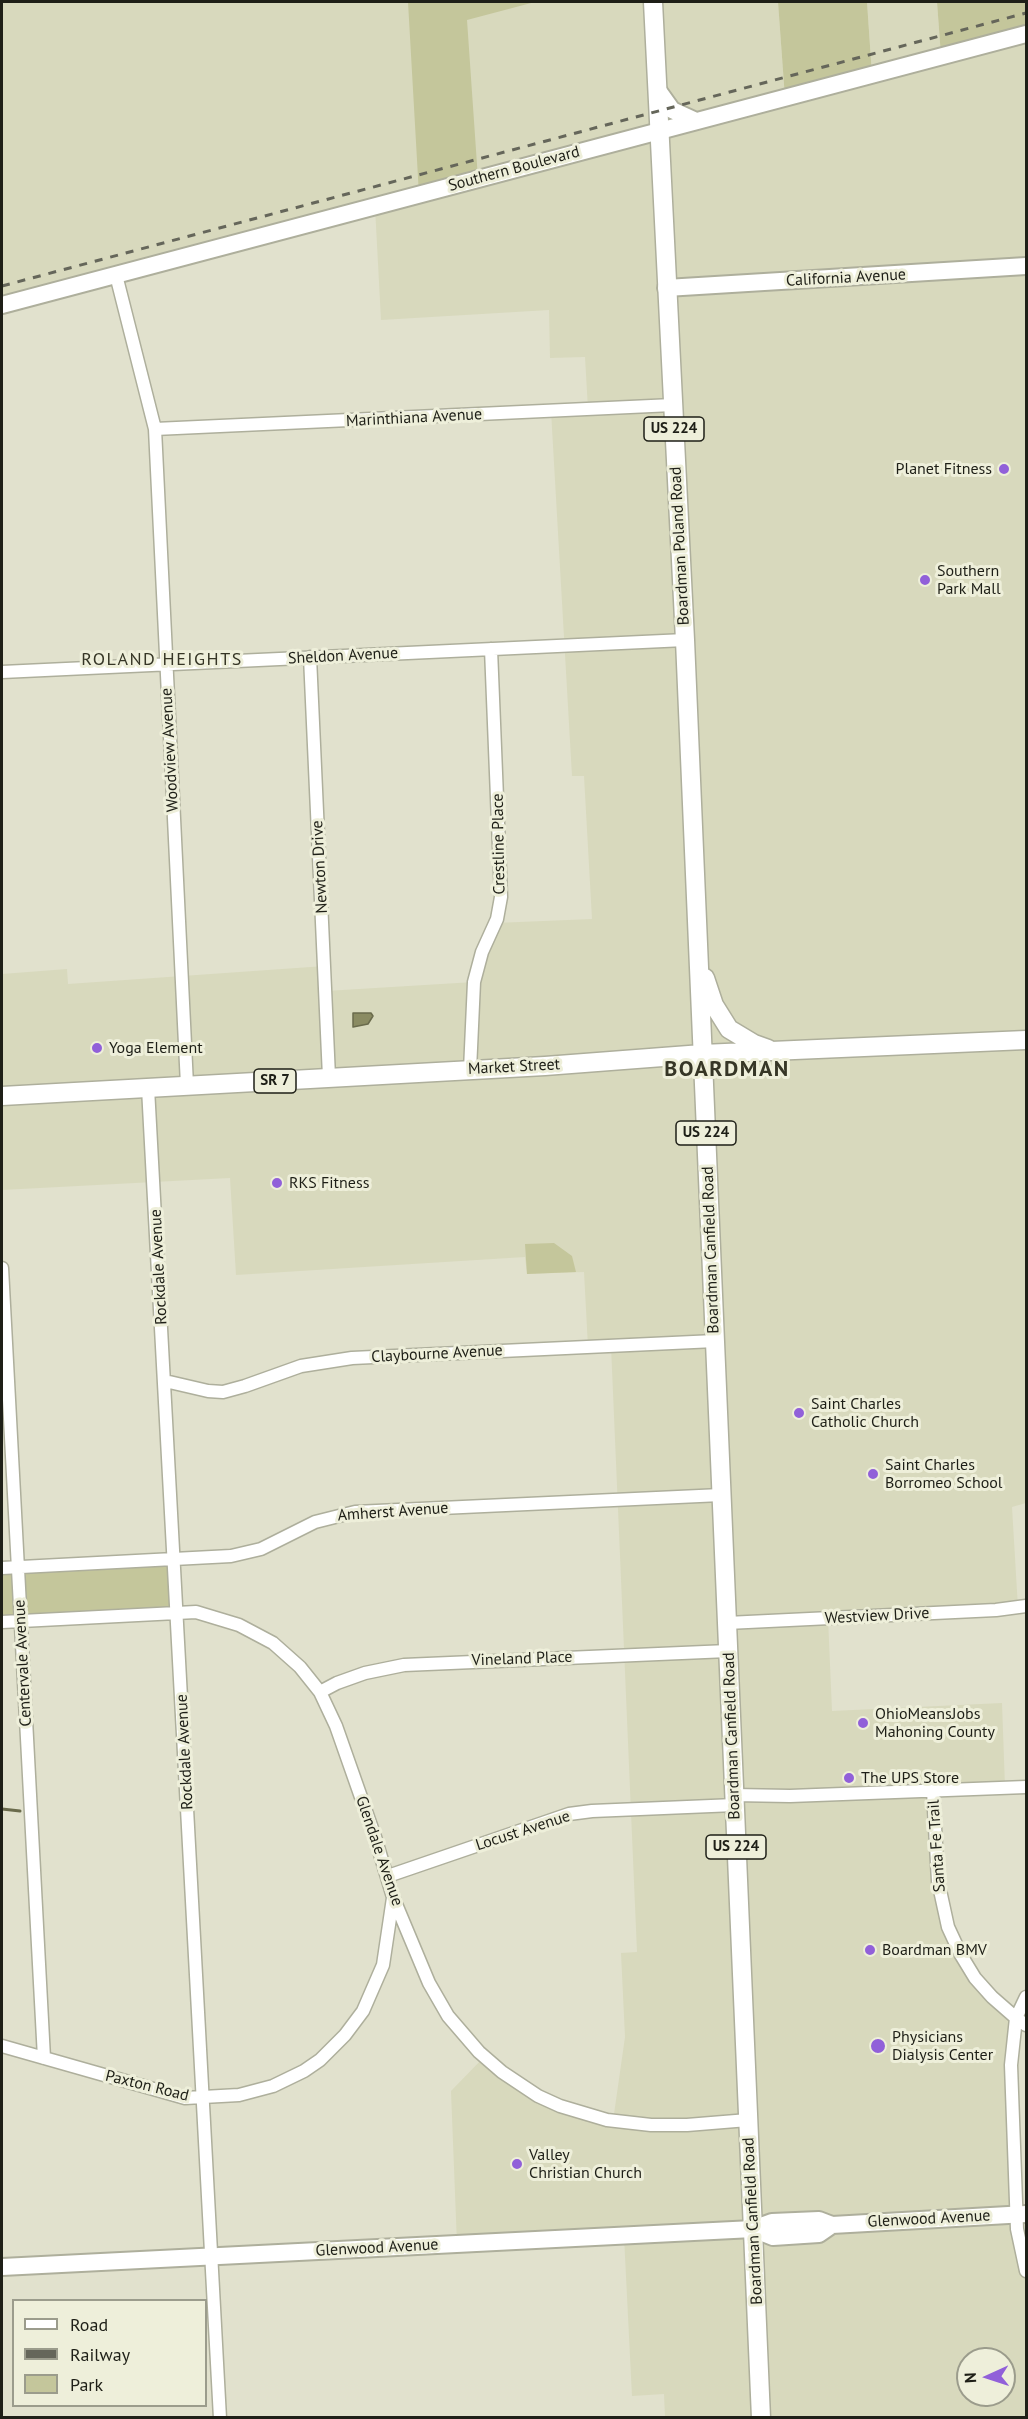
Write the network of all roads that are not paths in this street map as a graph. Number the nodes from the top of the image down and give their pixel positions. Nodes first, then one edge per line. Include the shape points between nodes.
1 (653, 2) edge
2 (1026, 34) edge
3 (657, 89) junction
4 (696, 122) junction
5 (658, 131) junction
6 (1026, 266) edge
7 (116, 275) junction
8 (666, 288) junction
9 (2, 305) edge
10 (673, 405) junction
11 (155, 429) junction
12 (685, 640) junction
13 (491, 649) junction
14 (310, 657) junction
15 (166, 664) junction
16 (2, 672) edge
17 (697, 947) junction
18 (1026, 1040) edge
19 (773, 1051) junction
20 (702, 1054) junction
21 (470, 1070) junction
22 (329, 1077) junction
23 (187, 1085) junction
24 (148, 1088) junction
25 (2, 1096) edge
26 (2, 1268) edge
27 (714, 1341) junction
28 (165, 1381) junction
29 (721, 1495) junction
30 (175, 1560) junction
31 (2, 1568) edge
32 (18, 1568) junction
33 (1026, 1606) edge
34 (178, 1612) junction
35 (21, 1621) junction
36 (2, 1622) edge
37 (727, 1623) junction
38 (728, 1651) junction
39 (320, 1692) junction
40 (1026, 1787) edge
41 (933, 1791) junction
42 (734, 1800) junction
43 (388, 1876) junction
44 (393, 1897) junction
45 (1026, 1997) edge
46 (1021, 2022) edge
47 (2, 2046) edge
48 (44, 2058) junction
49 (203, 2098) junction
50 (748, 2120) junction
51 (1022, 2214) edge
52 (753, 2229) junction
53 (212, 2256) junction
54 (2, 2267) edge
55 (1026, 2271) edge
56 (220, 2418) edge
57 (761, 2418) edge

1 - 3 main road, Boardman Poland Road / US 224
2 - 4 street, Southern Boulevard
3 - 4 street via 672,110
3 - 5 main road, Boardman Poland Road / US 224
4 - 5 street, Southern Boulevard
5 - 7 street, Southern Boulevard
5 - 8 main road, Boardman Poland Road / US 224
6 - 8 street, California Avenue
7 - 9 street, Southern Boulevard
7 - 11 street, Woodview Avenue
8 - 10 main road, Boardman Poland Road / US 224
10 - 11 street, Marinthiana Avenue
10 - 12 main road, Boardman Poland Road / US 224
11 - 15 street, Woodview Avenue
12 - 13 street, Sheldon Avenue
12 - 17 main road, Boardman Poland Road / US 224
13 - 14 street, Sheldon Avenue
13 - 21 street, Crestline Place via 501,897 474,982
14 - 15 street, Sheldon Avenue
14 - 22 street, Newton Drive
15 - 16 street, Sheldon Avenue
15 - 23 street, Woodview Avenue
17 - 19 main road via 714,1005 729,1029
17 - 20 main road, Boardman Poland Road / US 224
18 - 19 main road, Market Street / SR 7
19 - 20 main road, Market Street / SR 7
20 - 21 main road, Market Street / SR 7
20 - 27 main road, Boardman Canfield Road / US 224
21 - 22 main road, Market Street / SR 7
22 - 23 main road, Market Street / SR 7
23 - 24 main road, Market Street / SR 7
24 - 25 main road, Market Street / SR 7
24 - 28 street, Rockdale Avenue
26 - 32 street, Centervale Avenue
27 - 28 street, Claybourne Avenue via 352,1358 301,1366 222,1392
27 - 29 main road, Boardman Canfield Road / US 224
28 - 30 street, Rockdale Avenue
29 - 30 street, Amherst Avenue via 355,1512 315,1522 249,1553
29 - 37 main road, Boardman Canfield Road / US 224
30 - 32 street, Amherst Avenue
30 - 34 street, Rockdale Avenue
31 - 32 street, Amherst Avenue
32 - 35 street, Centervale Avenue
33 - 37 street, Westview Drive
34 - 35 street, Glendale Avenue
34 - 39 street, Glendale Avenue via 220,1618 257,1633 288,1655
34 - 49 street, Rockdale Avenue
35 - 36 street, Glendale Avenue
35 - 48 street, Centervale Avenue
37 - 38 main road, Boardman Canfield Road / US 224
38 - 39 street, Vineland Place via 404,1665 365,1672
38 - 42 main road, Boardman Canfield Road / US 224
39 - 43 street, Glendale Avenue via 336,1726
40 - 41 street, Locust Avenue
41 - 42 street, Locust Avenue
41 - 46 street, Santa Fe Trail via 938,1881 948,1927 975,1978
42 - 43 street, Locust Avenue via 569,1814
42 - 50 main road, Boardman Canfield Road / US 224
43 - 44 street, Glendale Avenue
44 - 49 street, Paxton Road via 380,1974 363,2011 345,2035 320,2060 281,2083 239,2095
44 - 50 street, Glendale Avenue via 429,1983 448,2016 479,2052 517,2083 560,2106 607,2120 651,2125
45 - 46 street
46 - 51 street via 1011,2065
47 - 48 street, Paxton Road
48 - 49 street, Paxton Road via 185,2098
49 - 53 street, Rockdale Avenue
50 - 52 main road, Boardman Canfield Road / US 224
51 - 52 street, Glenwood Avenue via 832,2225 819,2220 772,2222
51 - 55 street via 1018,2238
52 - 53 street, Glenwood Avenue
52 - 57 main road, Boardman Canfield Road / US 224
53 - 54 street, Glenwood Avenue
53 - 56 street, Rockdale Avenue

